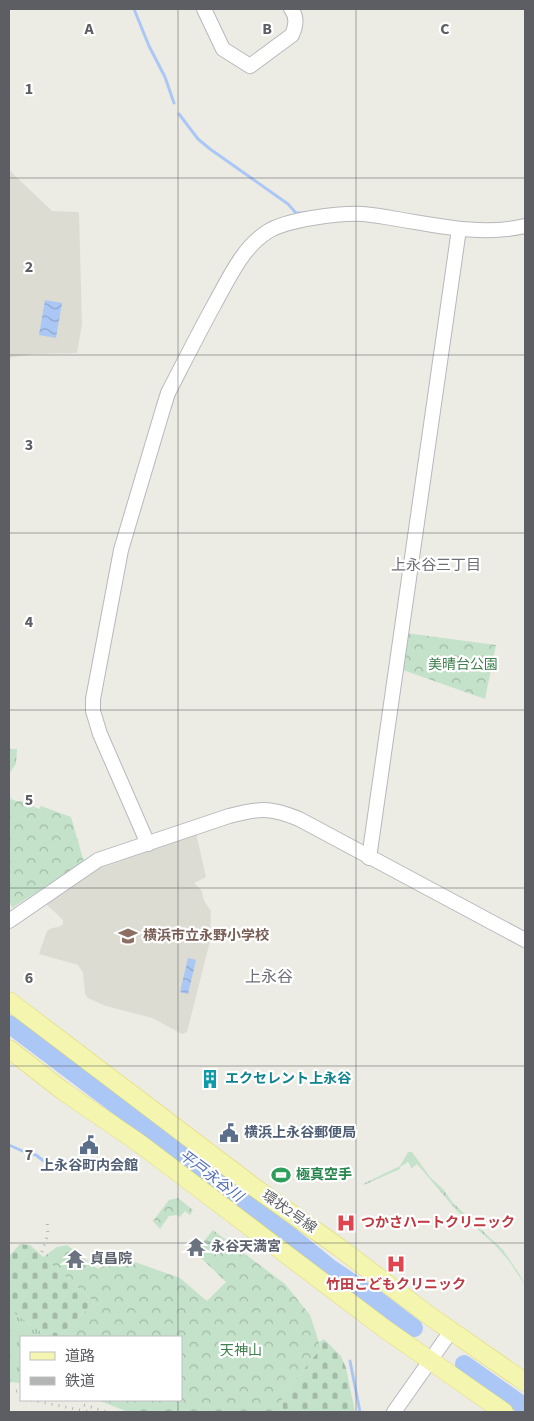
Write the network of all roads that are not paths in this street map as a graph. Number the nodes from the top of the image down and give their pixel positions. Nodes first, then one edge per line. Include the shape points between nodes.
1 (204, 9) edge
2 (291, 9) edge
3 (525, 226) edge
4 (459, 229) junction
5 (148, 844) junction
6 (369, 858) junction
7 (9, 921) edge
8 (525, 940) edge
9 (9, 1001) edge
10 (9, 1049) edge
11 (451, 1331) junction
12 (430, 1361) junction
13 (523, 1381) edge
14 (394, 1412) edge
15 (504, 1412) edge

1 - 2 street via 222,49 250,66 292,35 296,20
3 - 4 street via 506,230
4 - 5 street via 363,214 309,219 266,232 241,259 226,282 168,393 121,550 93,699 100,734
4 - 6 street
5 - 6 street via 247,811 280,811
5 - 7 street via 98,860
6 - 8 street
9 - 11 main road, 環状2号線
10 - 12 main road
11 - 12 street
11 - 13 main road, 環状2号線
12 - 14 street
12 - 15 main road

